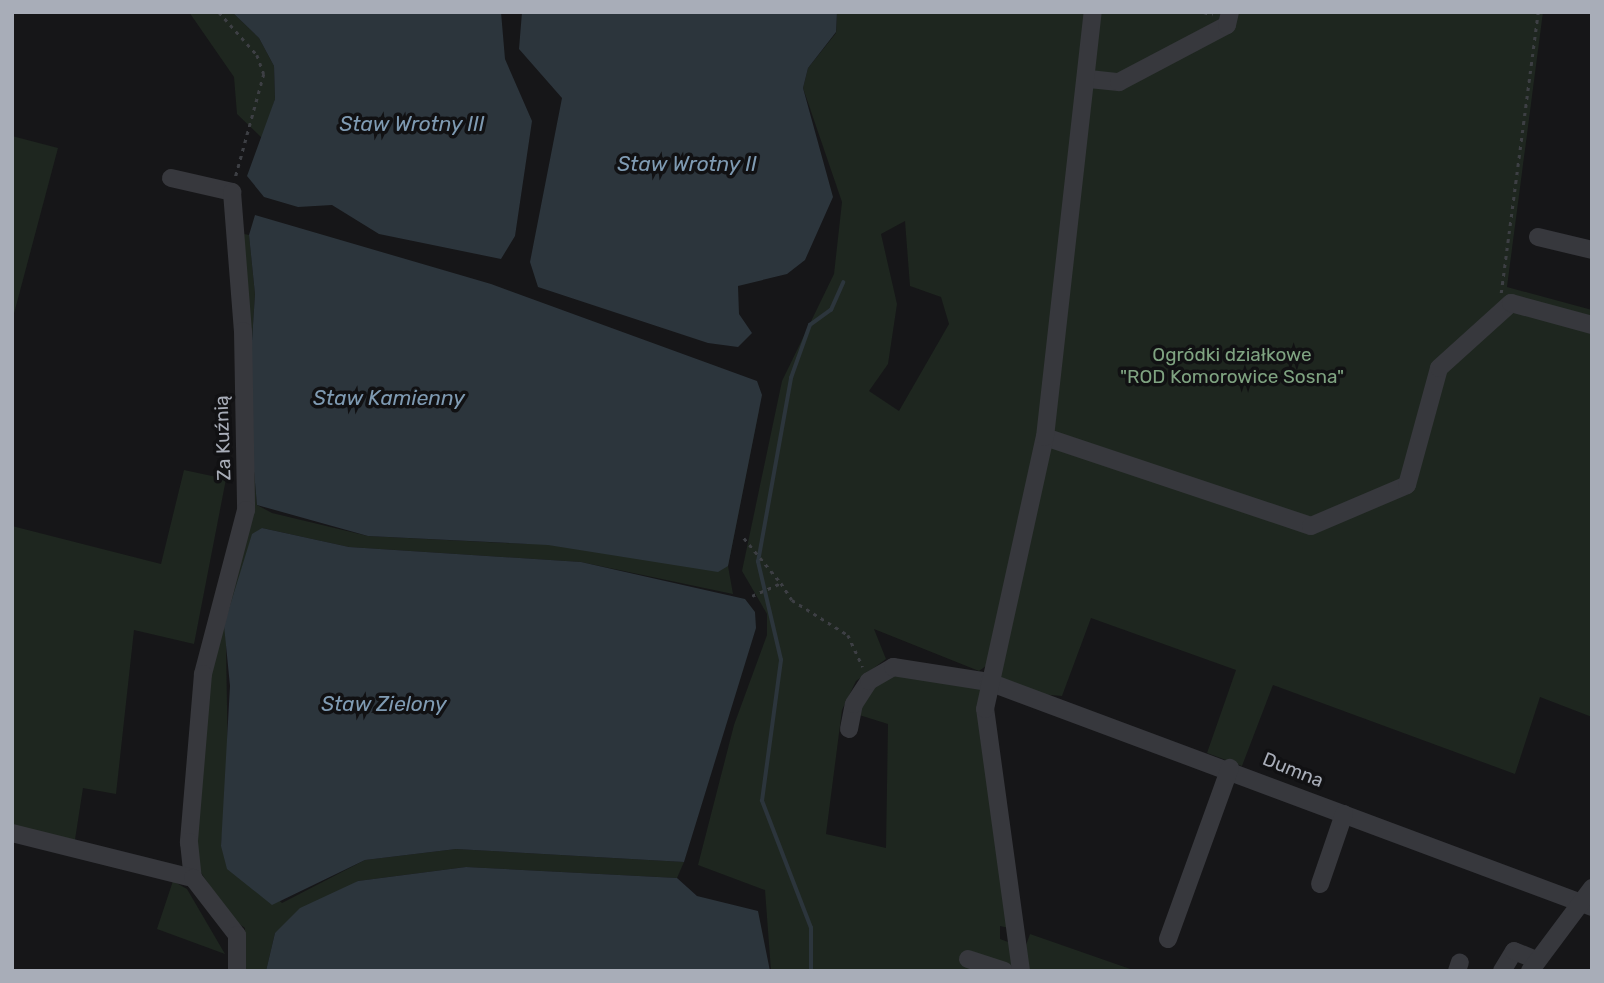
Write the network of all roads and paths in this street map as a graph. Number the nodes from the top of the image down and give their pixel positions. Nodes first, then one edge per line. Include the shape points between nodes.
1 (219, 12) edge
2 (1093, 12) edge
3 (1230, 12) edge
4 (1538, 12) edge
5 (1089, 79) junction
6 (171, 178) dead end
7 (232, 192) junction
8 (1538, 237) dead end
9 (1592, 250) edge
10 (1511, 303) junction
11 (1592, 325) edge
12 (1045, 437) junction
13 (744, 538) dead end
14 (781, 583) junction
15 (752, 596) dead end
16 (869, 681) junction
17 (989, 682) junction
18 (849, 729) dead end
19 (1230, 768) junction
20 (1345, 814) junction
21 (12, 833) edge
22 (193, 878) junction
23 (1320, 884) dead end
24 (1588, 899) edge
25 (1168, 939) dead end
26 (968, 959) dead end
27 (1533, 965) edge
28 (237, 971) edge
29 (1004, 971) edge
30 (1021, 971) edge
31 (1502, 971) edge

1 - 7 path via 257,55 264,74
2 - 5 street
3 - 5 street via 1227,25 1119,82
4 - 10 path via 1500,291
5 - 12 street
6 - 7 street
7 - 22 street, Za Kuźnią via 246,510 203,674 189,842
8 - 9 street
10 - 11 street
10 - 12 street via 1439,368 1407,485 1311,526
12 - 17 street
13 - 14 path
14 - 15 path
14 - 16 path via 792,600 848,635
16 - 17 street, Dumna via 893,667
16 - 18 street via 854,705
17 - 19 street, Dumna
17 - 30 street via 985,709
19 - 20 street, Dumna
19 - 25 street
20 - 23 street
20 - 24 street, Dumna
21 - 22 street
22 - 28 street via 237,934
24 - 27 street
26 - 29 street
27 - 31 street via 1514,951

